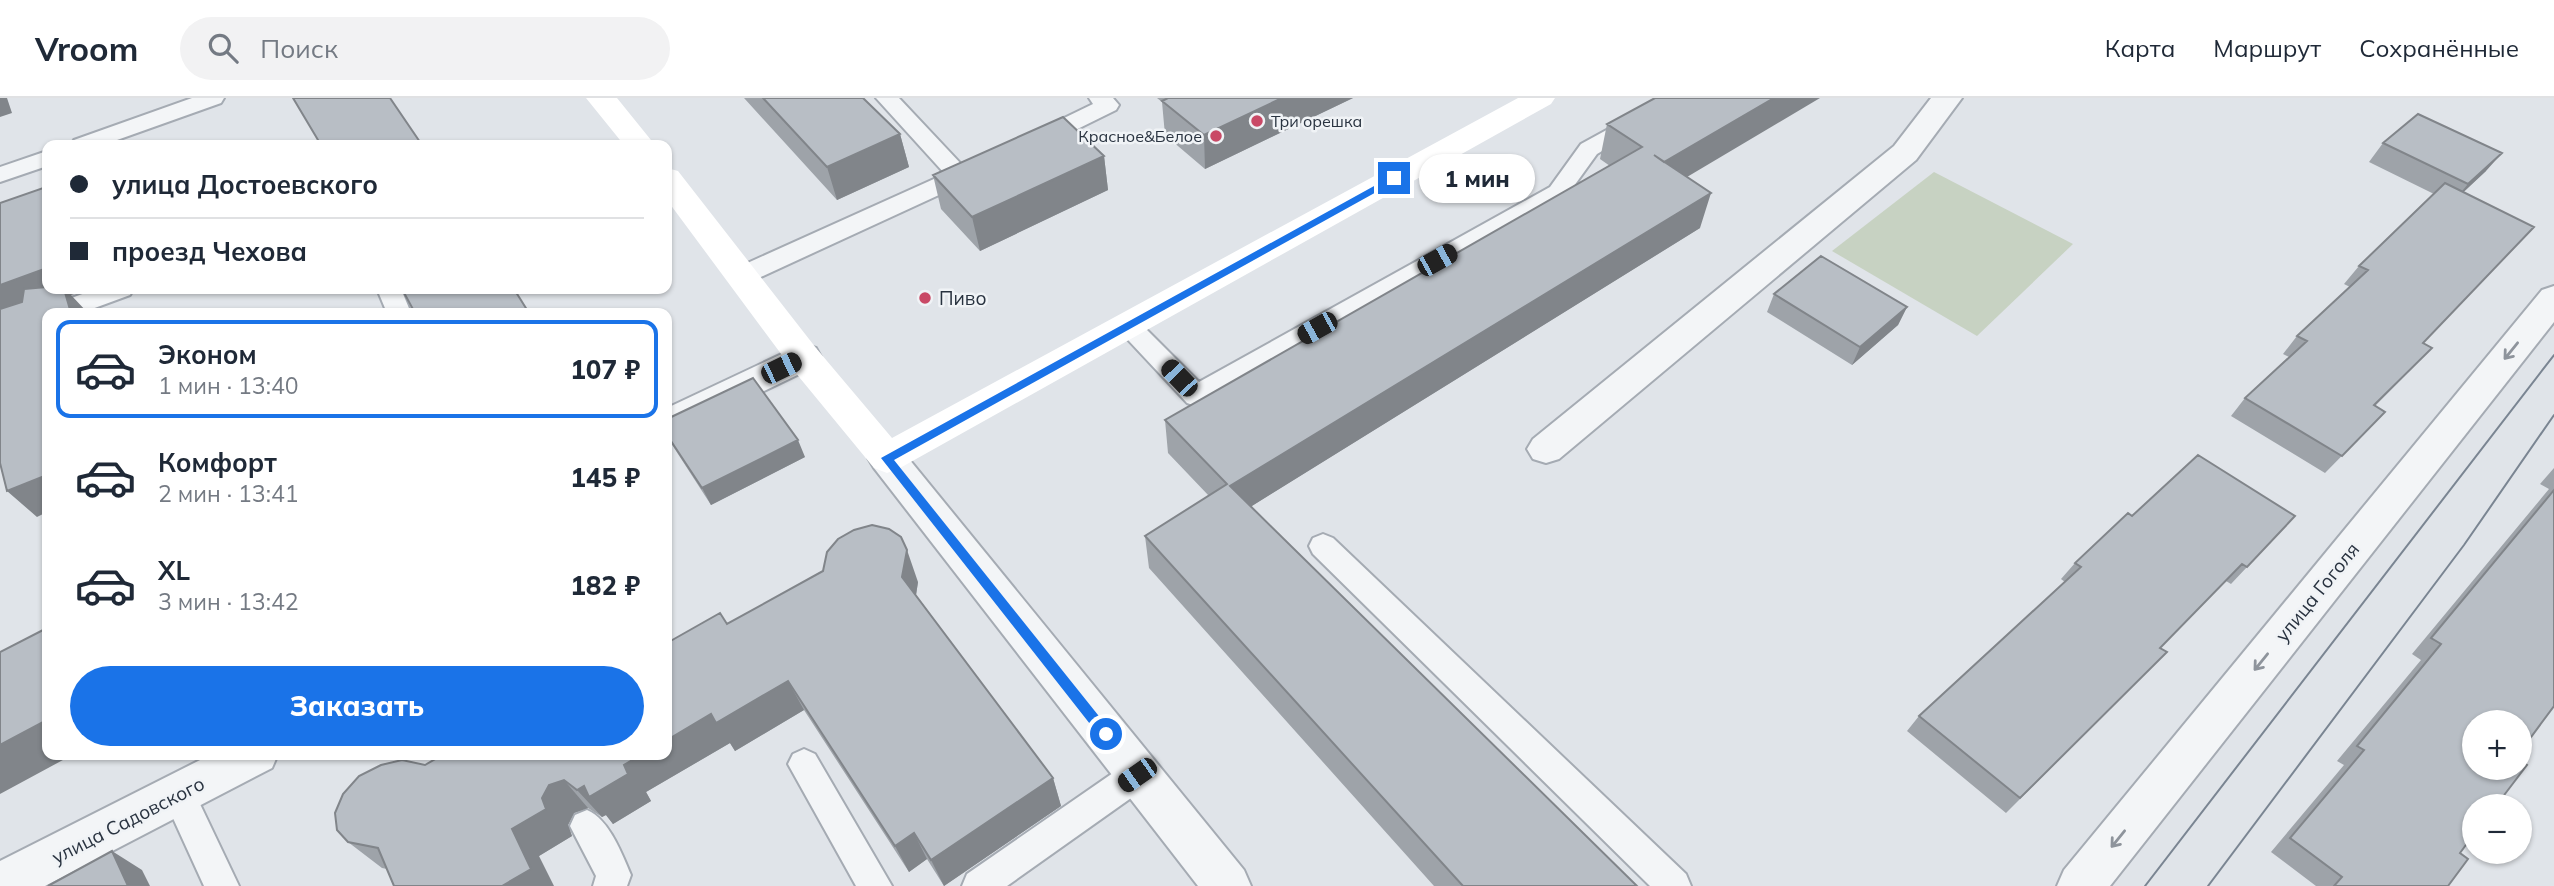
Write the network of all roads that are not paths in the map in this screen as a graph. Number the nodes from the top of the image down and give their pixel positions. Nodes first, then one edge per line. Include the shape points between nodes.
1 (213, 98) edge
2 (601, 98) edge
3 (887, 98) edge
4 (1101, 98) edge
5 (1540, 98) edge
6 (1681, 98) edge
7 (1947, 98) edge
8 (96, 140) edge
9 (636, 140) edge
10 (1009, 153) edge
11 (42, 160) edge
12 (984, 165) edge
13 (0, 175) edge
14 (960, 177) junction
15 (672, 185) edge
16 (741, 276) junction
17 (108, 294) edge
18 (2554, 298) edge
19 (70, 308) edge
20 (1128, 326) junction
21 (803, 357) junction
22 (672, 422) edge
23 (1546, 449) dead end
24 (887, 458) junction
25 (1323, 546) dead end
26 (244, 760) edge
27 (804, 764) dead end
28 (1137, 775) junction
29 (178, 794) junction
30 (587, 826) edge
31 (0, 885) edge
32 (222, 886) edge
33 (610, 886) edge
34 (875, 886) edge
35 (979, 886) edge
36 (1227, 886) edge
37 (1674, 886) edge
38 (2081, 886) edge

1 - 8 lane
2 - 9 street
3 - 14 lane
4 - 10 lane via 1108,105
5 - 20 street
6 - 20 lane via 1589,149 1558,192 1196,396
7 - 23 street via 1905,153
11 - 13 lane
12 - 14 lane
14 - 16 lane
15 - 16 street
16 - 21 street
17 - 19 lane
18 -> 38 street, улица Гоголя
20 - 24 street
21 - 22 street
21 - 24 street
24 - 28 street
25 - 37 lane
26 - 29 street, улица Садовского
27 - 34 lane
28 - 35 lane
28 - 36 street
29 - 31 street, улица Садовского
29 - 32 lane
30 - 33 lane via 614,875

